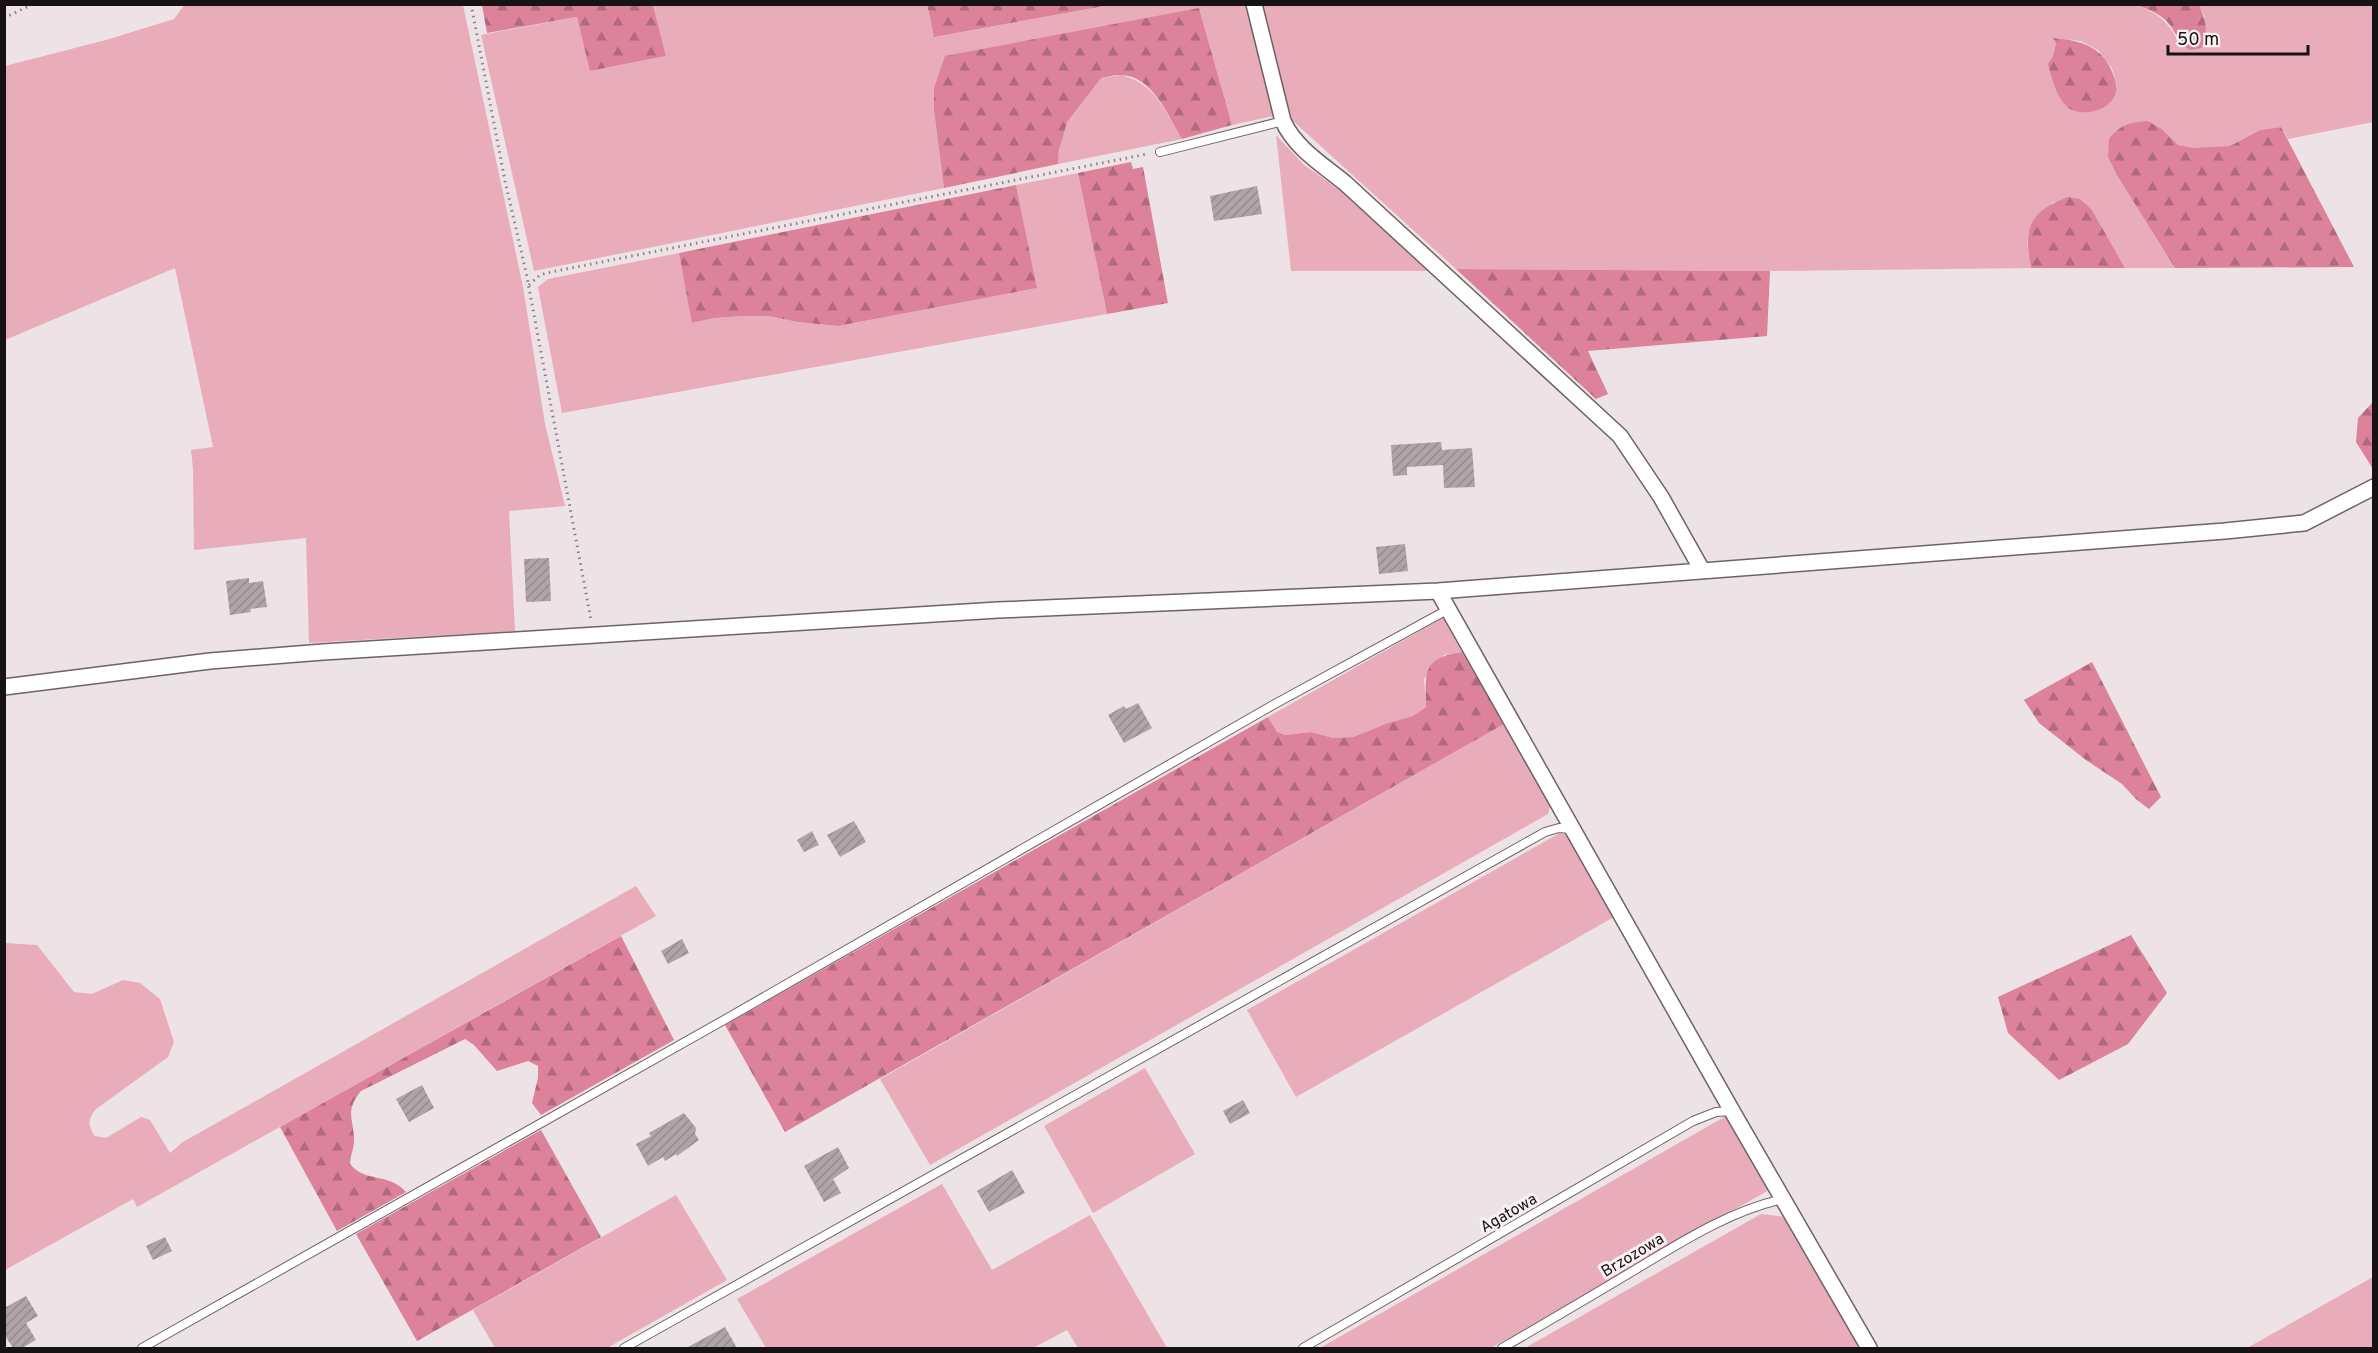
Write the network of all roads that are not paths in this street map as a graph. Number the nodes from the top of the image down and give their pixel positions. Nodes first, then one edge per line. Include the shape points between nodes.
1 (1254, 4) edge
2 (1283, 121) junction
3 (1160, 152) road end
4 (2373, 487) edge
5 (1702, 570) junction
6 (1438, 591) junction
7 (1447, 610) junction
8 (4, 687) edge
9 (1571, 829) junction
10 (1732, 1111) junction
11 (1783, 1199) junction
12 (142, 1348) edge
13 (624, 1348) edge
14 (1303, 1348) edge
15 (1502, 1348) edge
16 (1869, 1348) edge

1 - 2 street
2 - 3 lane
2 - 5 street via 1300,146 1620,436
4 - 5 street via 2304,523
5 - 6 street
6 - 7 street
6 - 8 street via 998,610 594,634 210,660
7 - 9 street
7 - 12 lane
9 - 10 street
9 - 13 lane via 1545,832
10 - 11 street
10 - 14 lane, Agatowa via 1716,1112 1693,1121
11 - 15 lane, Brzozowa via 1739,1213 1688,1239
11 - 16 street

